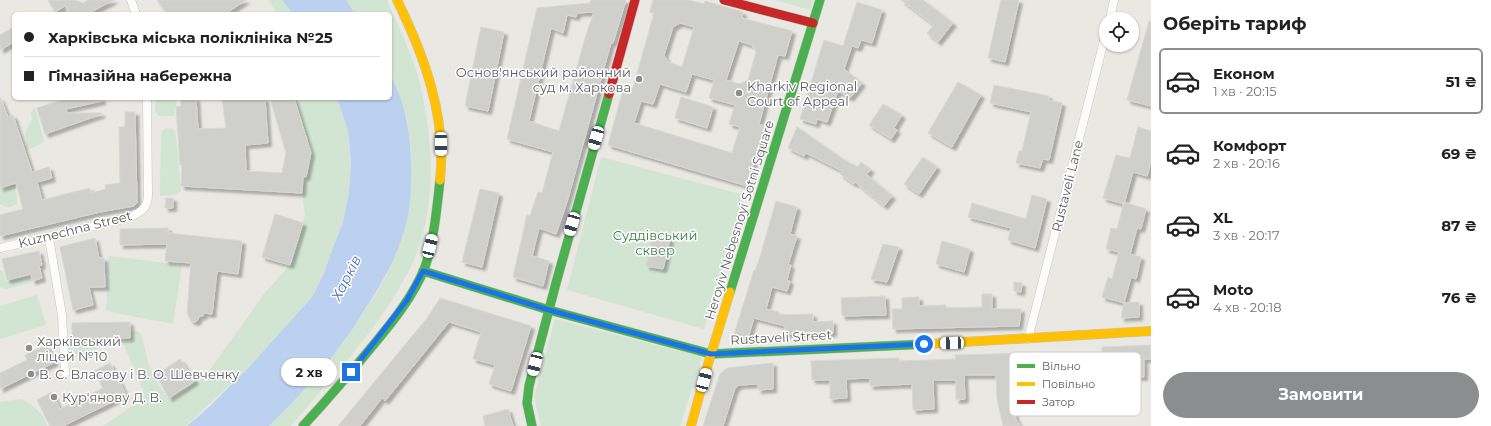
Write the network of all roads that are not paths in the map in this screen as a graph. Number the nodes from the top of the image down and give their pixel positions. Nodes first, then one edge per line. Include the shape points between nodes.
1 (131, 0) edge
2 (397, 0) edge
3 (635, 0) edge
4 (724, 0) edge
5 (820, 0) edge
6 (1114, 0) edge
7 (135, 12) edge
8 (1111, 12) edge
9 (813, 23) junction
10 (1101, 52) edge
11 (147, 100) edge
12 (49, 238) junction
13 (0, 248) edge
14 (423, 271) junction
15 (549, 310) junction
16 (1151, 332) edge
17 (1028, 339) junction
18 (711, 354) junction
19 (65, 373) dead end
20 (304, 426) edge
21 (532, 426) edge
22 (691, 426) edge

1 - 7 street
2 - 14 main road via 410,25 425,71 437,115 441,144 437,205
3 - 15 main road
4 - 9 main road
5 - 9 main road, Heroyiv Nebesnoyi Sotni Square
6 - 8 street
9 - 18 main road, Heroyiv Nebesnoyi Sotni Square
10 - 17 street, Rustaveli Lane
11 - 12 street, Kuznechna Street via 146,205 139,213
12 - 13 street, Kuznechna Street
12 - 19 street via 62,315
14 - 15 main road, Rustaveli Street
14 - 20 main road via 407,300 377,340
15 - 18 main road, Rustaveli Street
15 - 21 main road via 529,386 527,403
16 - 17 main road, Rustaveli Street
17 - 18 main road, Rustaveli Street
18 - 22 main road, Heroyiv Nebesnoyi Sotni Square

